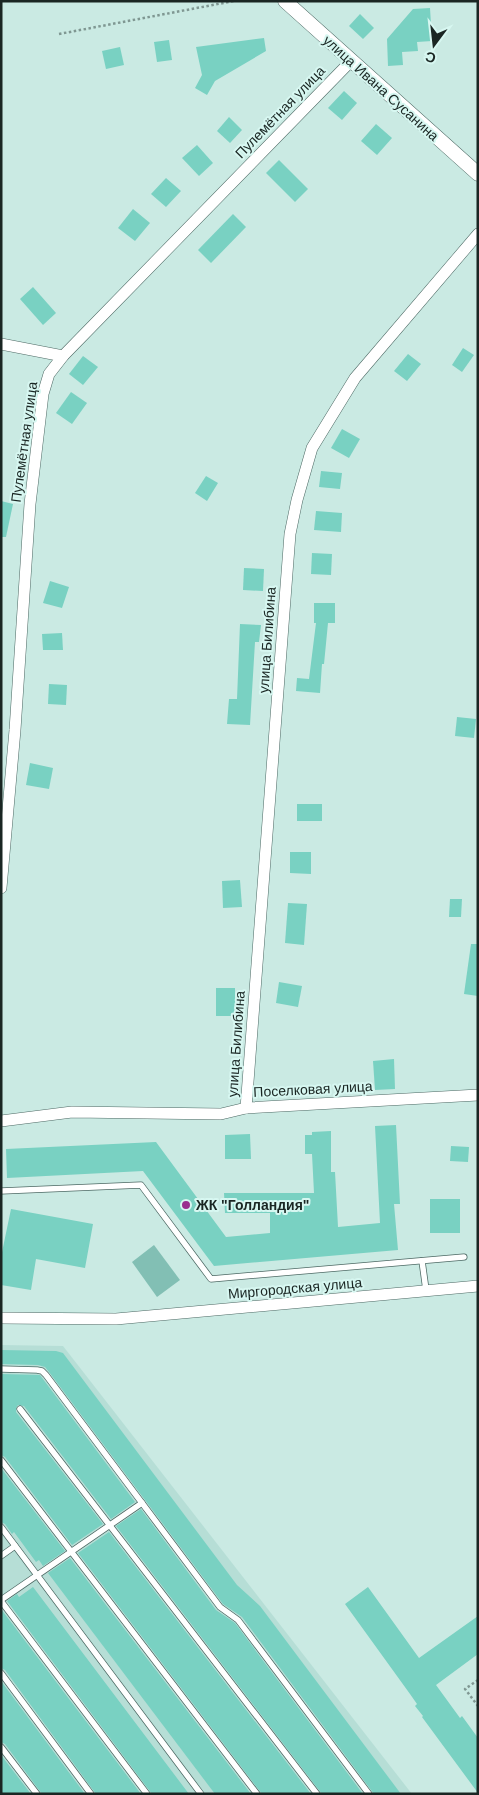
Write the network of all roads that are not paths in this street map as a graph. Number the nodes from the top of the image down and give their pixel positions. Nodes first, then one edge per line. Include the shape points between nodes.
1 (284, 1) edge
2 (351, 61) junction
3 (478, 174) edge
4 (478, 234) edge
5 (1, 344) edge
6 (63, 356) junction
7 (1, 888) edge
8 (478, 1095) edge
9 (246, 1108) junction
10 (1, 1120) edge
11 (1, 1191) edge
12 (464, 1257) dead end
13 (422, 1261) junction
14 (478, 1286) edge
15 (426, 1290) junction
16 (1, 1318) edge
17 (1, 1369) edge
18 (20, 1409) dead end
19 (1, 1460) edge
20 (142, 1503) junction
21 (110, 1525) junction
22 (1, 1527) edge
23 (15, 1546) junction
24 (72, 1552) junction
25 (1, 1556) edge
26 (38, 1575) junction
27 (1, 1600) edge
28 (1, 1673) edge
29 (1, 1746) edge
30 (37, 1794) edge
31 (91, 1794) edge
32 (146, 1794) edge
33 (201, 1794) edge
34 (257, 1794) edge
35 (317, 1794) edge
36 (369, 1794) edge

1 - 2 street, улица Ивана Сусанина
2 - 3 street, улица Ивана Сусанина
2 - 6 street, Пулемётная улица
4 - 9 street, улица Билибина via 355,378 312,448 297,500 290,534
5 - 6 street
6 - 7 street, Пулемётная улица via 49,374 43,394 30,504
8 - 9 street, Поселковая улица
9 - 10 street, Поселковая улица via 221,1114 72,1112
11 - 13 lane via 141,1185 210,1279
12 - 13 lane
13 - 15 lane
14 - 15 street, Миргородская улица
15 - 16 street, Миргородская улица via 116,1319
17 - 20 lane via 42,1371
18 - 21 lane
19 - 24 lane
20 - 21 lane
20 - 36 lane via 220,1607 238,1620
21 - 24 lane
21 - 35 lane
22 - 23 lane
23 - 25 lane
23 - 26 lane
24 - 26 lane
24 - 34 lane
26 - 27 lane
26 - 33 lane
27 - 32 lane
28 - 31 lane
29 - 30 lane

